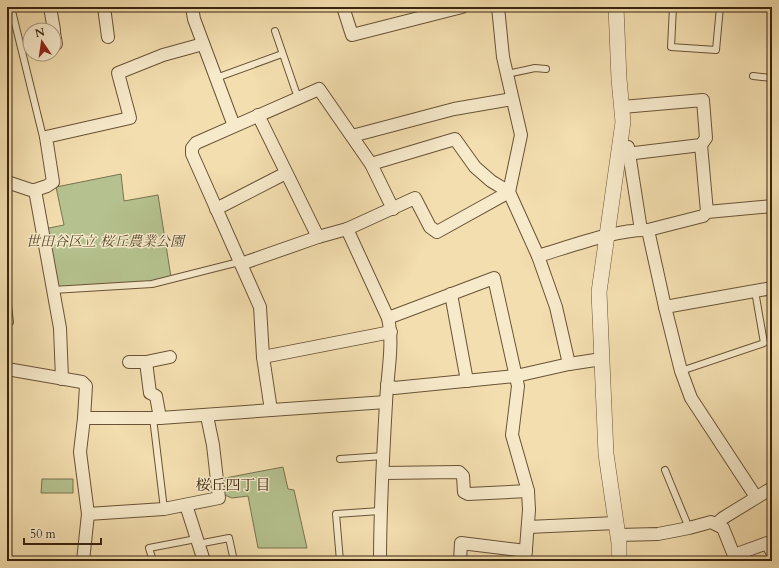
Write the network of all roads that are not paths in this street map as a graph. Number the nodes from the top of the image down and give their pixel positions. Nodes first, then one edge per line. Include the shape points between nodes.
1 (10, 7) edge
2 (50, 7) edge
3 (104, 7) edge
4 (192, 7) edge
5 (343, 7) edge
6 (462, 7) edge
7 (498, 7) edge
8 (616, 7) edge
9 (673, 7) edge
10 (720, 7) edge
11 (53, 22) edge
12 (275, 31) dead end
13 (108, 37) dead end
14 (203, 44) junction
15 (282, 54) junction
16 (546, 69) dead end
17 (507, 74) junction
18 (752, 76) dead end
19 (216, 78) junction
20 (772, 78) edge
21 (298, 98) junction
22 (512, 99) junction
23 (622, 107) junction
24 (258, 115) junction
25 (234, 126) junction
26 (352, 136) junction
27 (46, 137) junction
28 (701, 145) junction
29 (624, 154) junction
30 (371, 164) junction
31 (286, 173) junction
32 (7, 182) edge
33 (35, 190) junction
34 (509, 192) junction
35 (772, 206) edge
36 (216, 209) junction
37 (393, 209) junction
38 (707, 212) junction
39 (347, 229) junction
40 (645, 230) junction
41 (606, 236) junction
42 (318, 237) junction
43 (538, 256) junction
44 (240, 263) junction
45 (772, 288) edge
46 (53, 290) junction
47 (755, 291) junction
48 (451, 294) junction
49 (7, 298) edge
50 (665, 307) junction
51 (388, 318) junction
52 (7, 322) edge
53 (391, 332) junction
54 (170, 357) dead end
55 (263, 357) junction
56 (602, 359) junction
57 (129, 362) dead end
58 (146, 362) junction
59 (569, 364) junction
60 (7, 369) edge
61 (681, 371) junction
62 (516, 376) junction
63 (62, 379) junction
64 (467, 381) junction
65 (387, 385) junction
66 (386, 402) junction
67 (270, 410) junction
68 (206, 416) junction
69 (84, 418) junction
70 (157, 418) junction
71 (384, 456) junction
72 (340, 459) dead end
73 (665, 470) dead end
74 (383, 473) junction
75 (772, 488) edge
76 (528, 491) junction
77 (756, 497) junction
78 (186, 505) junction
79 (164, 509) junction
80 (380, 511) junction
81 (88, 514) junction
82 (716, 524) junction
83 (528, 528) junction
84 (689, 528) junction
85 (617, 529) junction
86 (197, 542) junction
87 (772, 552) edge
88 (525, 556) edge
89 (82, 561) edge
90 (153, 561) edge
91 (204, 561) edge
92 (234, 561) edge
93 (340, 561) edge
94 (380, 561) edge
95 (460, 561) edge
96 (619, 561) edge

1 - 27 lane via 43,137
2 - 11 street
3 - 13 street
4 - 14 street
5 - 6 street via 352,35
7 - 17 street
8 - 23 street
9 - 10 lane via 671,47 716,50
12 - 15 lane
14 - 19 street
14 - 27 street via 163,55 118,74 130,118
15 - 19 lane
15 - 21 lane
16 - 17 lane via 535,68
17 - 22 street
18 - 20 lane
19 - 25 street
21 - 24 street
21 - 26 street via 319,89
22 - 26 street via 454,109
22 - 34 street via 521,135
23 - 28 street via 702,100 706,138
23 - 29 street
24 - 25 street
24 - 31 street
25 - 36 street via 196,143 192,148 192,154
26 - 30 street
27 - 33 street via 53,182
28 - 29 street
28 - 38 street
29 - 40 street
29 - 41 street
30 - 34 street via 455,139 476,167 491,181
30 - 37 street
31 - 36 street
31 - 42 street
32 - 33 street
33 - 46 street
34 - 37 street via 438,232 430,227 415,198
34 - 43 street
35 - 38 street
36 - 44 street
37 - 39 street
38 - 40 street via 703,216
39 - 42 street
39 - 51 street
40 - 41 street
40 - 50 street
41 - 43 street
41 - 56 street via 599,292
42 - 44 street
43 - 59 street via 556,306
44 - 46 lane via 152,284
44 - 55 street via 260,307
45 - 47 street
46 - 63 street via 60,328
47 - 50 street
47 - 61 lane via 764,343
48 - 51 street
48 - 62 street via 494,278
48 - 64 street
49 - 52 lane via 10,322
50 - 61 street
51 - 53 street
53 - 55 street
53 - 65 street
54 - 58 street
55 - 67 street
56 - 59 street
56 - 85 street via 606,454
57 - 58 street
58 - 70 street via 150,393 156,396
59 - 62 street
60 - 63 street
61 - 77 street via 691,398
62 - 64 street
62 - 76 street via 518,386 512,435
63 - 69 street via 82,382 86,386
64 - 65 street via 394,388
65 - 66 street
66 - 67 street
66 - 71 street
67 - 68 street
68 - 70 street
68 - 78 street via 213,445 219,498
69 - 70 street
69 - 81 street via 80,452
70 - 79 lane
71 - 72 lane
71 - 74 street
73 - 84 lane
74 - 76 street via 459,472 463,476 464,492 468,494
74 - 80 street
75 - 77 street
76 - 83 street
77 - 82 street
78 - 79 street
78 - 86 street
79 - 81 street
80 - 93 lane via 336,514
80 - 94 street
81 - 89 street
82 - 84 street via 711,522
82 - 87 street via 723,528 733,553 737,554 766,543
83 - 85 street
83 - 88 street
84 - 85 street via 658,534
85 - 96 street
86 - 90 lane via 149,548
86 - 91 street
86 - 92 lane via 229,538
88 - 95 street via 461,543

